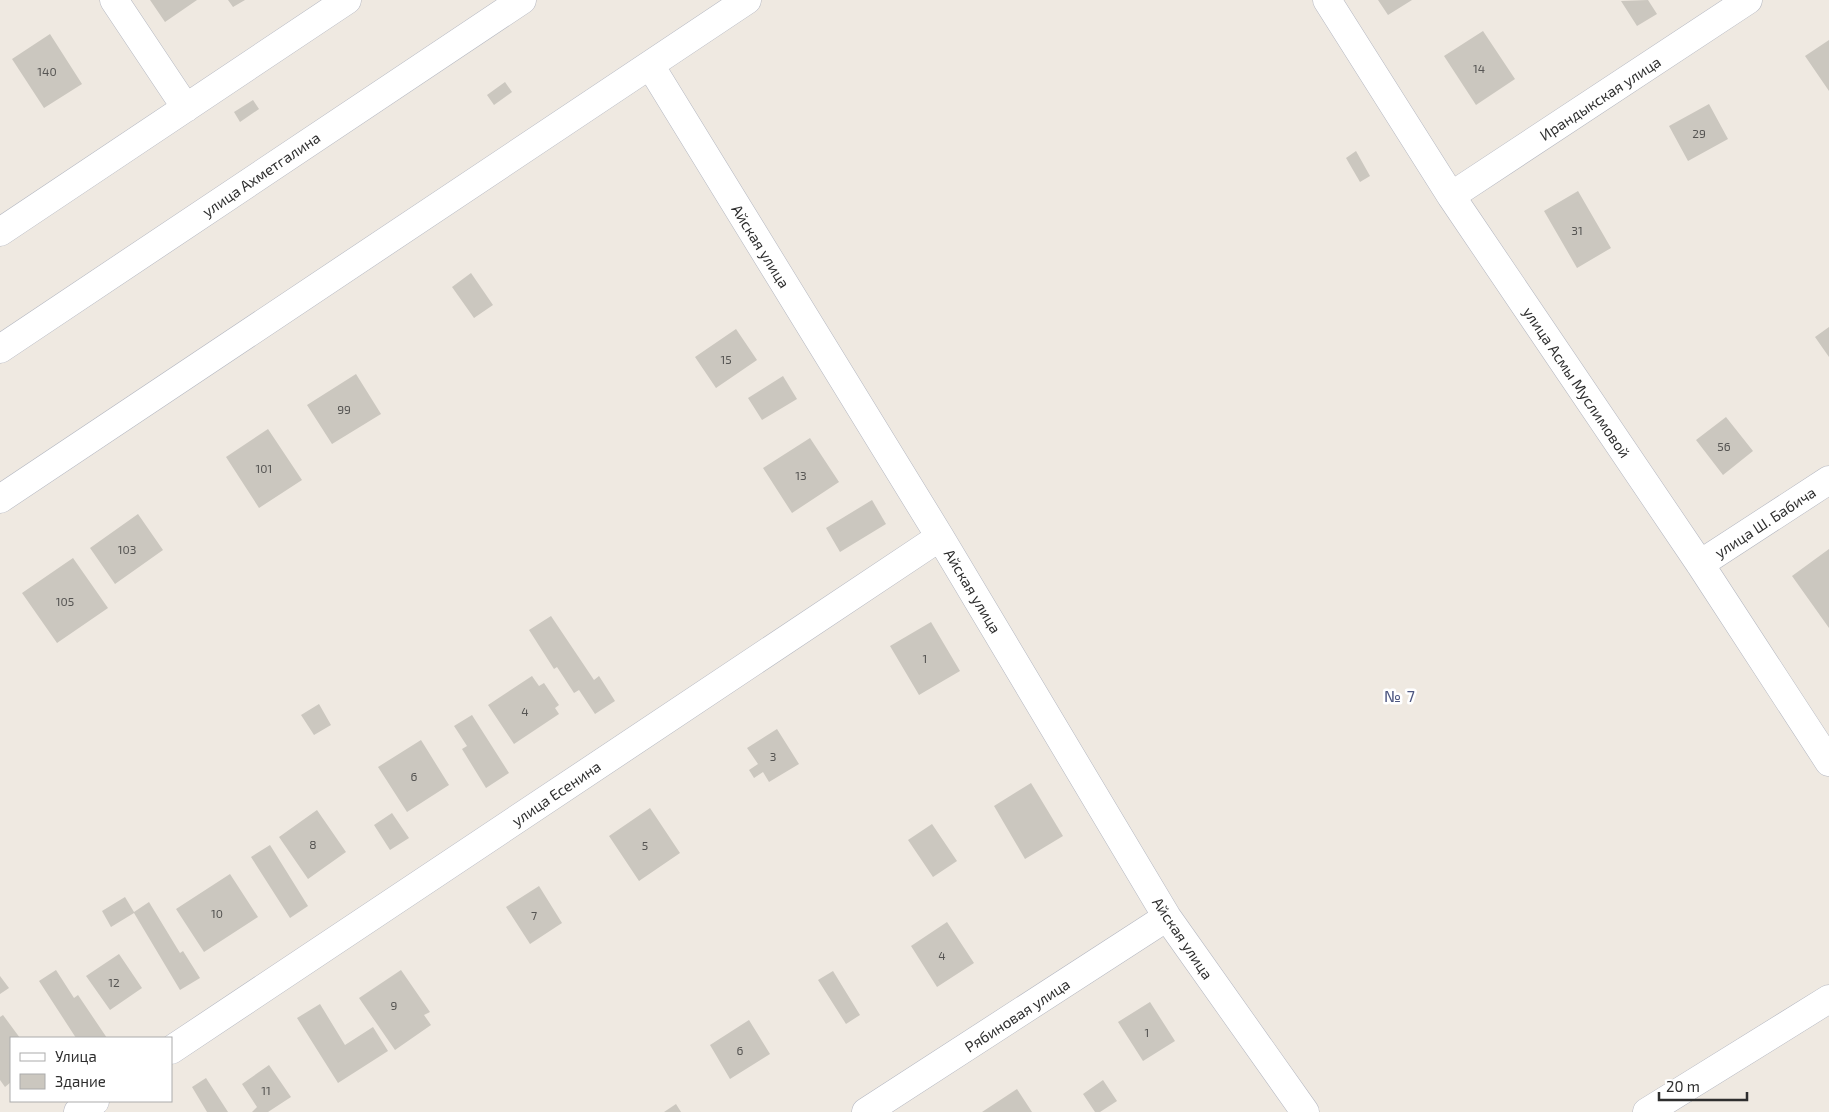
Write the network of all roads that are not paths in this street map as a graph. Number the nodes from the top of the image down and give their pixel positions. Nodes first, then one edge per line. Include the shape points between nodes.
1 (114, 0) edge
2 (347, 0) edge
3 (522, 0) edge
4 (748, 0) edge
5 (1327, 0) edge
6 (1748, 0) edge
7 (650, 65) junction
8 (186, 108) junction
9 (1451, 196) junction
10 (0, 232) edge
11 (0, 349) edge
12 (1829, 480) edge
13 (0, 499) edge
14 (940, 537) junction
15 (1700, 564) junction
16 (1829, 762) edge
17 (1167, 918) junction
18 (1829, 999) edge
19 (172, 1049) edge
20 (93, 1102) edge
21 (78, 1112) edge
22 (866, 1112) edge
23 (1305, 1112) edge
24 (1647, 1112) edge

1 - 8 street
2 - 8 street
3 - 11 street, улица Ахметгалина
4 - 7 street
5 - 9 street, улица Асмы Муслимовой
6 - 9 street, Ирандыкская улица
7 - 13 street
7 - 14 street, Айская улица
8 - 10 street
9 - 15 street, улица Асмы Муслимовой
12 - 15 street, улица Ш. Бабича
14 - 17 street, Айская улица
14 - 19 street, улица Есенина
15 - 16 street, улица Асмы Муслимовой
17 - 22 street, Рябиновая улица
17 - 23 street, Айская улица
18 - 24 street
20 - 21 street

